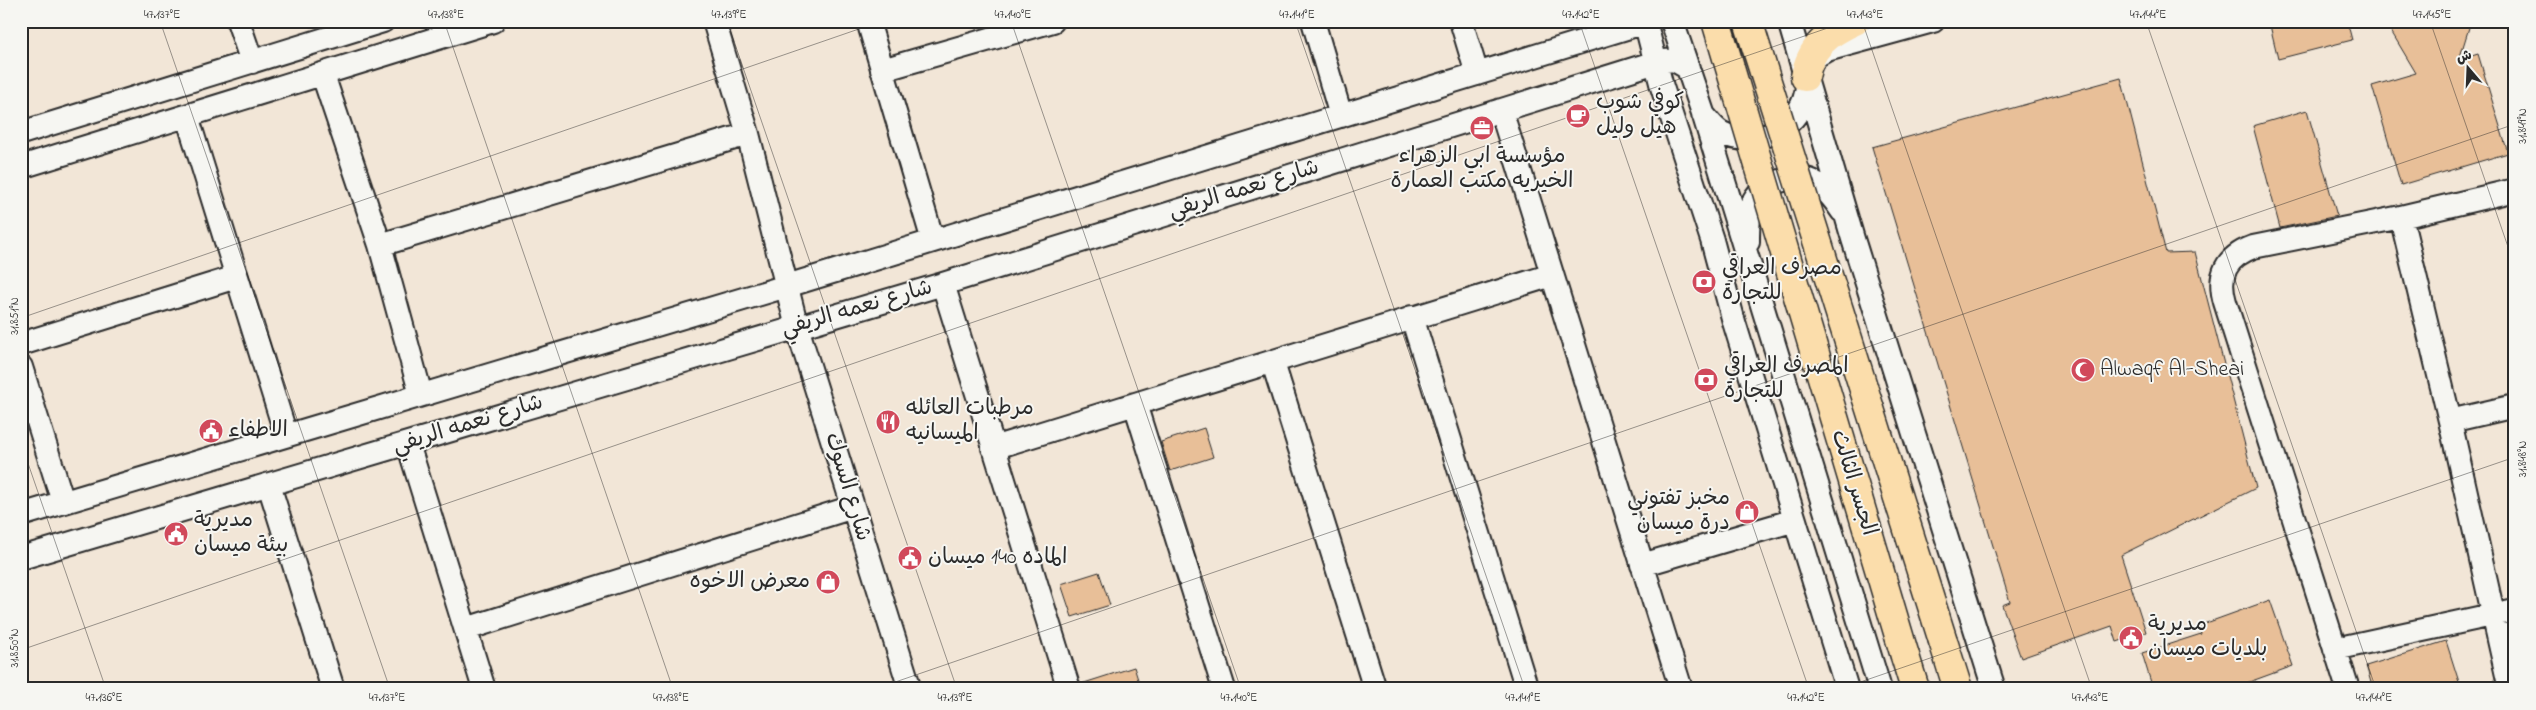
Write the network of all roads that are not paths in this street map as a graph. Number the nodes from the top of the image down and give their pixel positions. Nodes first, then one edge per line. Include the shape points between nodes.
1 (238, 21) edge
2 (383, 21) edge
3 (493, 21) edge
4 (714, 21) edge
5 (868, 21) edge
6 (1053, 21) edge
7 (1313, 21) edge
8 (1462, 21) edge
9 (1672, 21) edge
10 (1716, 21) edge
11 (1748, 21) edge
12 (1789, 21) edge
13 (1855, 21) edge
14 (1933, 21) edge
15 (1646, 22) edge
16 (252, 62) junction
17 (1656, 62) junction
18 (1688, 68) junction
19 (882, 70) junction
20 (323, 74) junction
21 (1477, 74) junction
22 (1806, 77) junction
23 (1501, 110) junction
24 (1703, 113) junction
25 (187, 116) junction
26 (1341, 116) junction
27 (21, 133) edge
28 (748, 134) junction
29 (21, 167) edge
30 (2515, 190) edge
31 (2401, 217) junction
32 (1853, 239) junction
33 (933, 240) junction
34 (380, 246) junction
35 (1753, 274) junction
36 (1552, 275) junction
37 (236, 277) junction
38 (943, 284) junction
39 (785, 285) junction
40 (1412, 317) junction
41 (797, 327) junction
42 (21, 344) edge
43 (1273, 363) junction
44 (21, 367) edge
45 (421, 395) junction
46 (1134, 404) junction
47 (2515, 406) edge
48 (2450, 421) junction
49 (286, 436) junction
50 (408, 444) junction
51 (993, 448) junction
52 (269, 485) junction
53 (63, 502) junction
54 (853, 507) junction
55 (21, 515) edge
56 (1795, 520) junction
57 (21, 558) edge
58 (1642, 564) junction
59 (2504, 612) edge
60 (466, 629) junction
61 (2336, 649) junction
62 (333, 689) edge
63 (484, 689) edge
64 (910, 689) edge
65 (1069, 689) edge
66 (1224, 689) edge
67 (1375, 689) edge
68 (1527, 689) edge
69 (1681, 689) edge
70 (1847, 689) edge
71 (1880, 689) edge
72 (1915, 689) edge
73 (1958, 689) edge
74 (1994, 689) edge
75 (2348, 689) edge
76 (2510, 689) edge

1 - 16 street
2 - 16 street
3 - 20 street
4 - 28 street, شارع السوك
5 - 19 street
6 - 19 street
7 - 26 street
8 - 21 street
9 - 18 street
10 - 72 main road, الجسر الثالث, bridge
11 - 73 main road, الجسر الثالث, bridge
12 - 22 street
13 - 22 main road via 1828,36 1814,49
14 - 22 street via 1827,50 1818,55
15 - 17 street
15 - 21 street, شارع نعمه الريفي
16 - 27 street
17 - 18 street, شارع نعمه الريفي via 1674,60
17 - 23 street, شارع نعمه الريفي
17 - 56 street
18 - 24 street
19 - 33 street
20 - 25 street
20 - 34 street
21 - 26 street, شارع نعمه الريفي
22 - 24 street via 1806,98 1796,118 1769,135 1737,138 1721,132
22 - 32 street
23 - 36 street
23 - 38 street, شارع نعمه الريفي
24 - 35 street
25 - 29 street
25 - 37 street
26 - 33 street, شارع نعمه الريفي
28 - 34 street
28 - 39 street, شارع السوك
30 - 31 street
31 - 48 street
31 - 61 street via 2253,247 2229,261 2222,274 2225,302
32 - 35 street via 1842,210 1829,193 1811,180 1792,178 1770,185 1754,199 1748,225
32 - 74 street
33 - 39 street, شارع نعمه الريفي
34 - 45 street
35 - 71 street
36 - 40 street
36 - 58 street
37 - 42 street
37 - 49 street
38 - 41 street, شارع نعمه الريفي
38 - 51 street
39 - 41 street, شارع السوك
39 - 45 street, شارع نعمه الريفي
40 - 43 street
40 - 68 street
41 - 50 street, شارع نعمه الريفي
41 - 54 street, شارع السوك
43 - 46 street
43 - 67 street
44 - 53 street
45 - 49 street, شارع نعمه الريفي
46 - 51 street
46 - 66 street
47 - 48 street
48 - 59 street
49 - 53 street, شارع نعمه الريفي
50 - 52 street, شارع نعمه الريفي
50 - 60 street
51 - 65 street
52 - 57 street, شارع نعمه الريفي
52 - 62 street
53 - 55 street, شارع نعمه الريفي
54 - 60 street
54 - 64 street, شارع السوك
56 - 58 street
56 - 70 street
58 - 69 street
59 - 61 street
59 - 76 street
60 - 63 street
61 - 75 street

